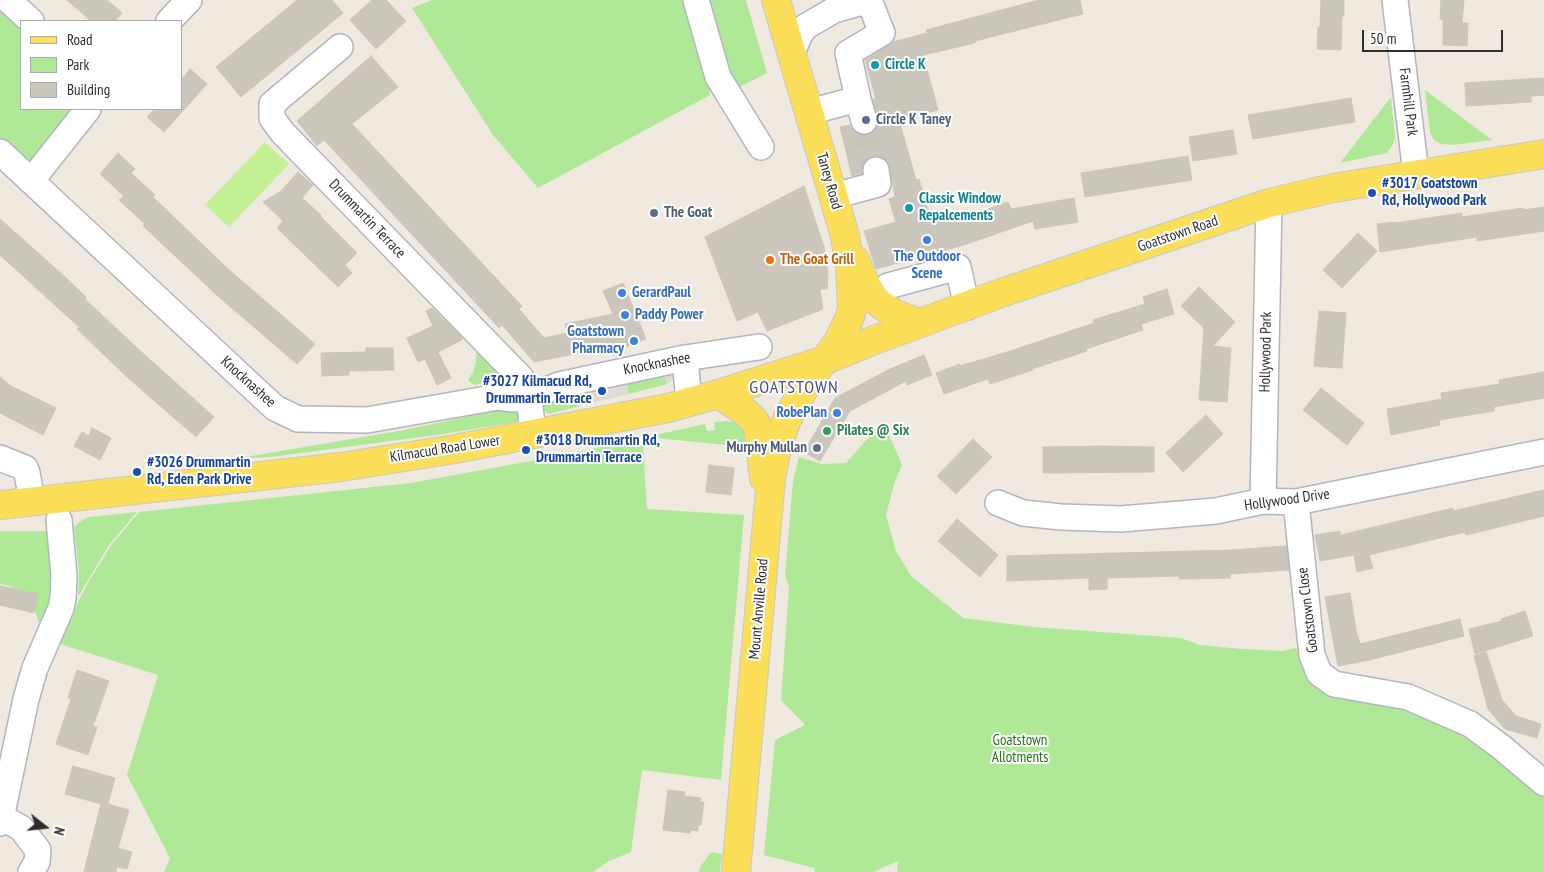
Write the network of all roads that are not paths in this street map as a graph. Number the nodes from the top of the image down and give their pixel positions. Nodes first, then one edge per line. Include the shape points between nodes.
1 (8, 0) edge
2 (189, 0) edge
3 (696, 0) edge
4 (776, 0) edge
5 (869, 0) edge
6 (1395, 0) edge
7 (30, 20) edge
8 (170, 20) edge
9 (340, 47) dead end
10 (792, 53) junction
11 (87, 110) edge
12 (809, 112) junction
13 (761, 147) dead end
14 (0, 152) edge
15 (1544, 154) edge
16 (876, 170) tunnel mouth
17 (1416, 174) junction
18 (31, 181) junction
19 (834, 196) junction
20 (1269, 203) junction
21 (845, 236) junction
22 (888, 286) dead end
23 (967, 307) junction
24 (920, 323) junction
25 (759, 347) dead end
26 (685, 358) junction
27 (825, 360) junction
28 (718, 394) junction
29 (529, 397) junction
30 (689, 403) junction
31 (533, 434) junction
32 (1544, 452) edge
33 (0, 458) edge
34 (1263, 501) junction
35 (768, 502) junction
36 (1296, 502) junction
37 (998, 503) dead end
38 (0, 505) edge
39 (49, 507) junction
40 (1544, 782) edge
41 (0, 822) edge
42 (31, 872) edge
43 (736, 872) edge

1 - 7 street
2 - 8 street
3 - 13 street via 718,77
4 - 10 main road, Taney Road
5 - 10 street via 834,10 805,27
5 - 12 street via 882,33 848,53 861,110
6 - 17 street, Farmhill Park
9 - 29 street, Drummartin Terrace via 272,104 272,118 520,378
10 - 12 main road, Taney Road
11 - 18 street
12 - 19 main road, Taney Road
14 - 18 street, Knocknashee
15 - 17 main road, Goatstown Road
16 - 19 street via 878,184
17 - 20 main road, Goatstown Road
18 - 29 street, Knocknashee via 275,408 298,419 367,420 498,397
19 - 21 main road, Taney Road
20 - 23 main road, Goatstown Road
20 - 34 street, Hollywood Park
21 - 24 main road via 866,286 876,300 895,314
21 - 27 main road, Taney Road via 852,308 845,328
22 - 23 street via 958,268
23 - 24 main road, Goatstown Road
24 - 27 main road, Goatstown Road
25 - 26 street, Knocknashee
26 - 29 street, Knocknashee via 559,384
26 - 30 street
27 - 28 main road, Kilmacud Road Lower
27 - 35 main road, Mount Anville Road via 787,418 777,448
28 - 30 main road, Kilmacud Road Lower
28 - 35 main road via 756,423
29 - 31 street
30 - 31 main road, Kilmacud Road Lower
31 - 39 main road, Kilmacud Road Lower via 340,467
32 - 36 street, Hollywood Drive
33 - 39 street via 25,468
34 - 36 street, Hollywood Drive
34 - 37 street, Hollywood Drive via 1216,511 1121,519 1023,513
35 - 43 main road, Mount Anville Road
36 - 40 street, Goatstown Close via 1312,655 1319,673 1334,684 1408,697 1470,724
38 - 39 main road, Kilmacud Road Lower
39 - 41 street via 64,575 63,598 26,699
41 - 42 street via 10,822 22,828 38,850 37,862

